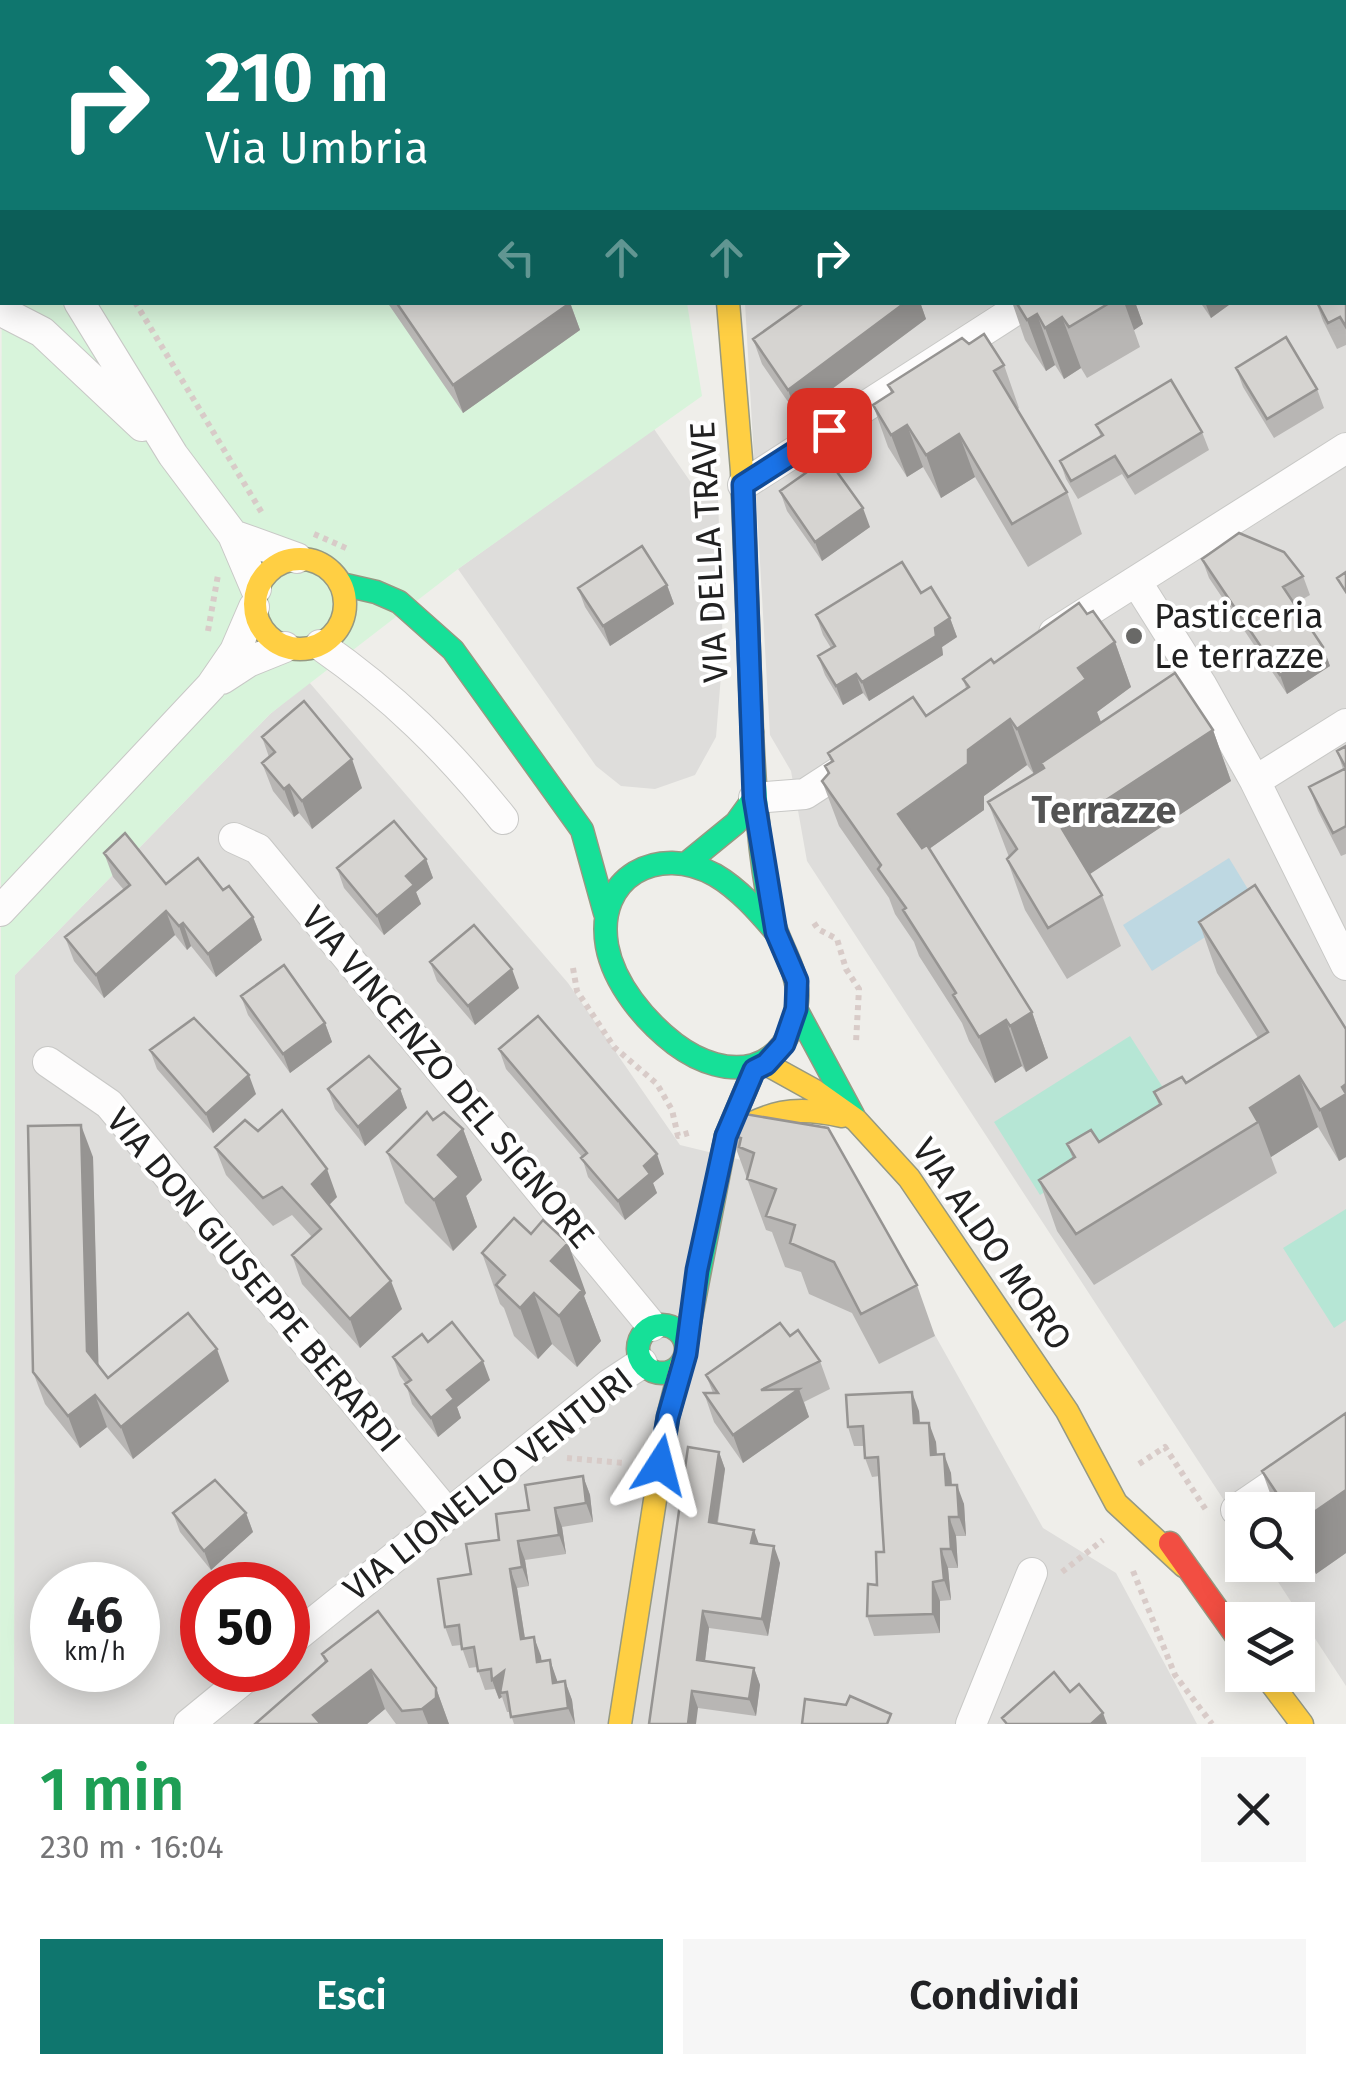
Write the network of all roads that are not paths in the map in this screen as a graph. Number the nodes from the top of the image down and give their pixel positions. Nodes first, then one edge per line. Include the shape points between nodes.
1 (3, 305) edge
2 (81, 305) edge
3 (728, 305) edge
4 (1023, 305) edge
5 (1346, 448) edge
6 (173, 455) junction
7 (743, 485) junction
8 (232, 536) junction
9 (301, 545) junction
10 (1136, 581) junction
11 (341, 584) junction
12 (255, 598) junction
13 (426, 623) junction
14 (327, 640) junction
15 (1036, 645) edge
16 (284, 647) junction
17 (211, 686) junction
18 (1346, 724) edge
19 (888, 741) edge
20 (1255, 781) junction
21 (754, 798) junction
22 (503, 818) dead end
23 (582, 830) junction
24 (234, 838) dead end
25 (660, 861) junction
26 (686, 863) junction
27 (0, 912) edge
28 (605, 913) junction
29 (776, 932) junction
30 (1346, 964) edge
31 (796, 1009) junction
32 (685, 1053) junction
33 (48, 1062) dead end
34 (760, 1067) junction
35 (705, 1083) dead end
36 (717, 1107) dead end
37 (856, 1120) junction
38 (726, 1136) junction
39 (697, 1270) junction
40 (657, 1326) junction
41 (683, 1353) junction
42 (646, 1366) junction
43 (1066, 1411) junction
44 (668, 1417) junction
45 (1346, 1435) edge
46 (1262, 1492) edge
47 (447, 1513) junction
48 (1184, 1566) junction
49 (1032, 1572) road end
50 (1225, 1621) edge
51 (310, 1625) edge
52 (228, 1692) edge
53 (1278, 1692) edge
54 (189, 1724) edge
55 (620, 1724) edge
56 (971, 1724) edge
57 (1302, 1724) edge

1 - 6 street via 42,332
2 - 6 street
3 - 7 main road, VIA DELLA TRAVE
4 - 7 street
5 - 10 street
6 - 8 street
7 - 21 main road, VIA DELLA TRAVE
8 - 9 street
8 - 12 street
9 - 11 main road
9 - 12 main road via 265,573
10 - 15 street
10 - 20 street
11 - 13 main road via 399,602
11 - 14 main road via 344,619
12 - 16 main road via 258,624
12 - 17 street via 235,651
13 - 14 main road via 375,625
13 - 23 main road via 453,650
14 - 16 main road via 303,650
14 - 22 street via 457,762
16 - 17 street
17 - 27 street
18 - 20 street
19 - 21 street via 805,794
20 - 30 street
21 - 26 main road via 736,823
21 - 29 main road, VIA DELLA TRAVE
23 - 25 main road, VIA DELLA TRAVE
23 - 28 main road
24 - 40 street, VIA VINCENZO DEL SIGNORE via 258,849
25 - 26 main road, VIA DELLA TRAVE
25 - 28 main road via 636,869
26 - 29 main road, VIA DELLA TRAVE via 747,898
28 - 32 main road via 616,975 648,1020
29 - 31 main road, VIA DELLA TRAVE via 797,981
31 - 34 main road via 784,1044
31 - 37 main road, VIA ALDO MORO
32 - 34 main road via 736,1071
32 - 35 main road
33 - 47 street, VIA DON GIUSEPPE BERARDI via 109,1104
34 - 37 main road, VIA ALDO MORO via 815,1091
34 - 38 main road
36 - 38 main road
37 - 38 main road via 782,1108
37 - 43 main road, VIA ALDO MORO via 908,1178
38 - 39 main road
39 - 40 main road
39 - 41 main road
40 - 41 main road via 672,1326
40 - 42 main road via 639,1342
41 - 42 main road via 672,1372
41 - 44 main road
42 - 44 main road
42 - 47 street, VIA LIONELLO VENTURI via 610,1384
43 - 48 main road, VIA ALDO MORO via 1116,1503
43 - 48 main road, VIA ALDO MORO via 1132,1471
44 - 55 main road
45 - 46 street
47 - 51 street, VIA LIONELLO VENTURI
48 - 50 main road, VIA ALDO MORO
49 - 56 street
52 - 54 street
53 - 57 main road

